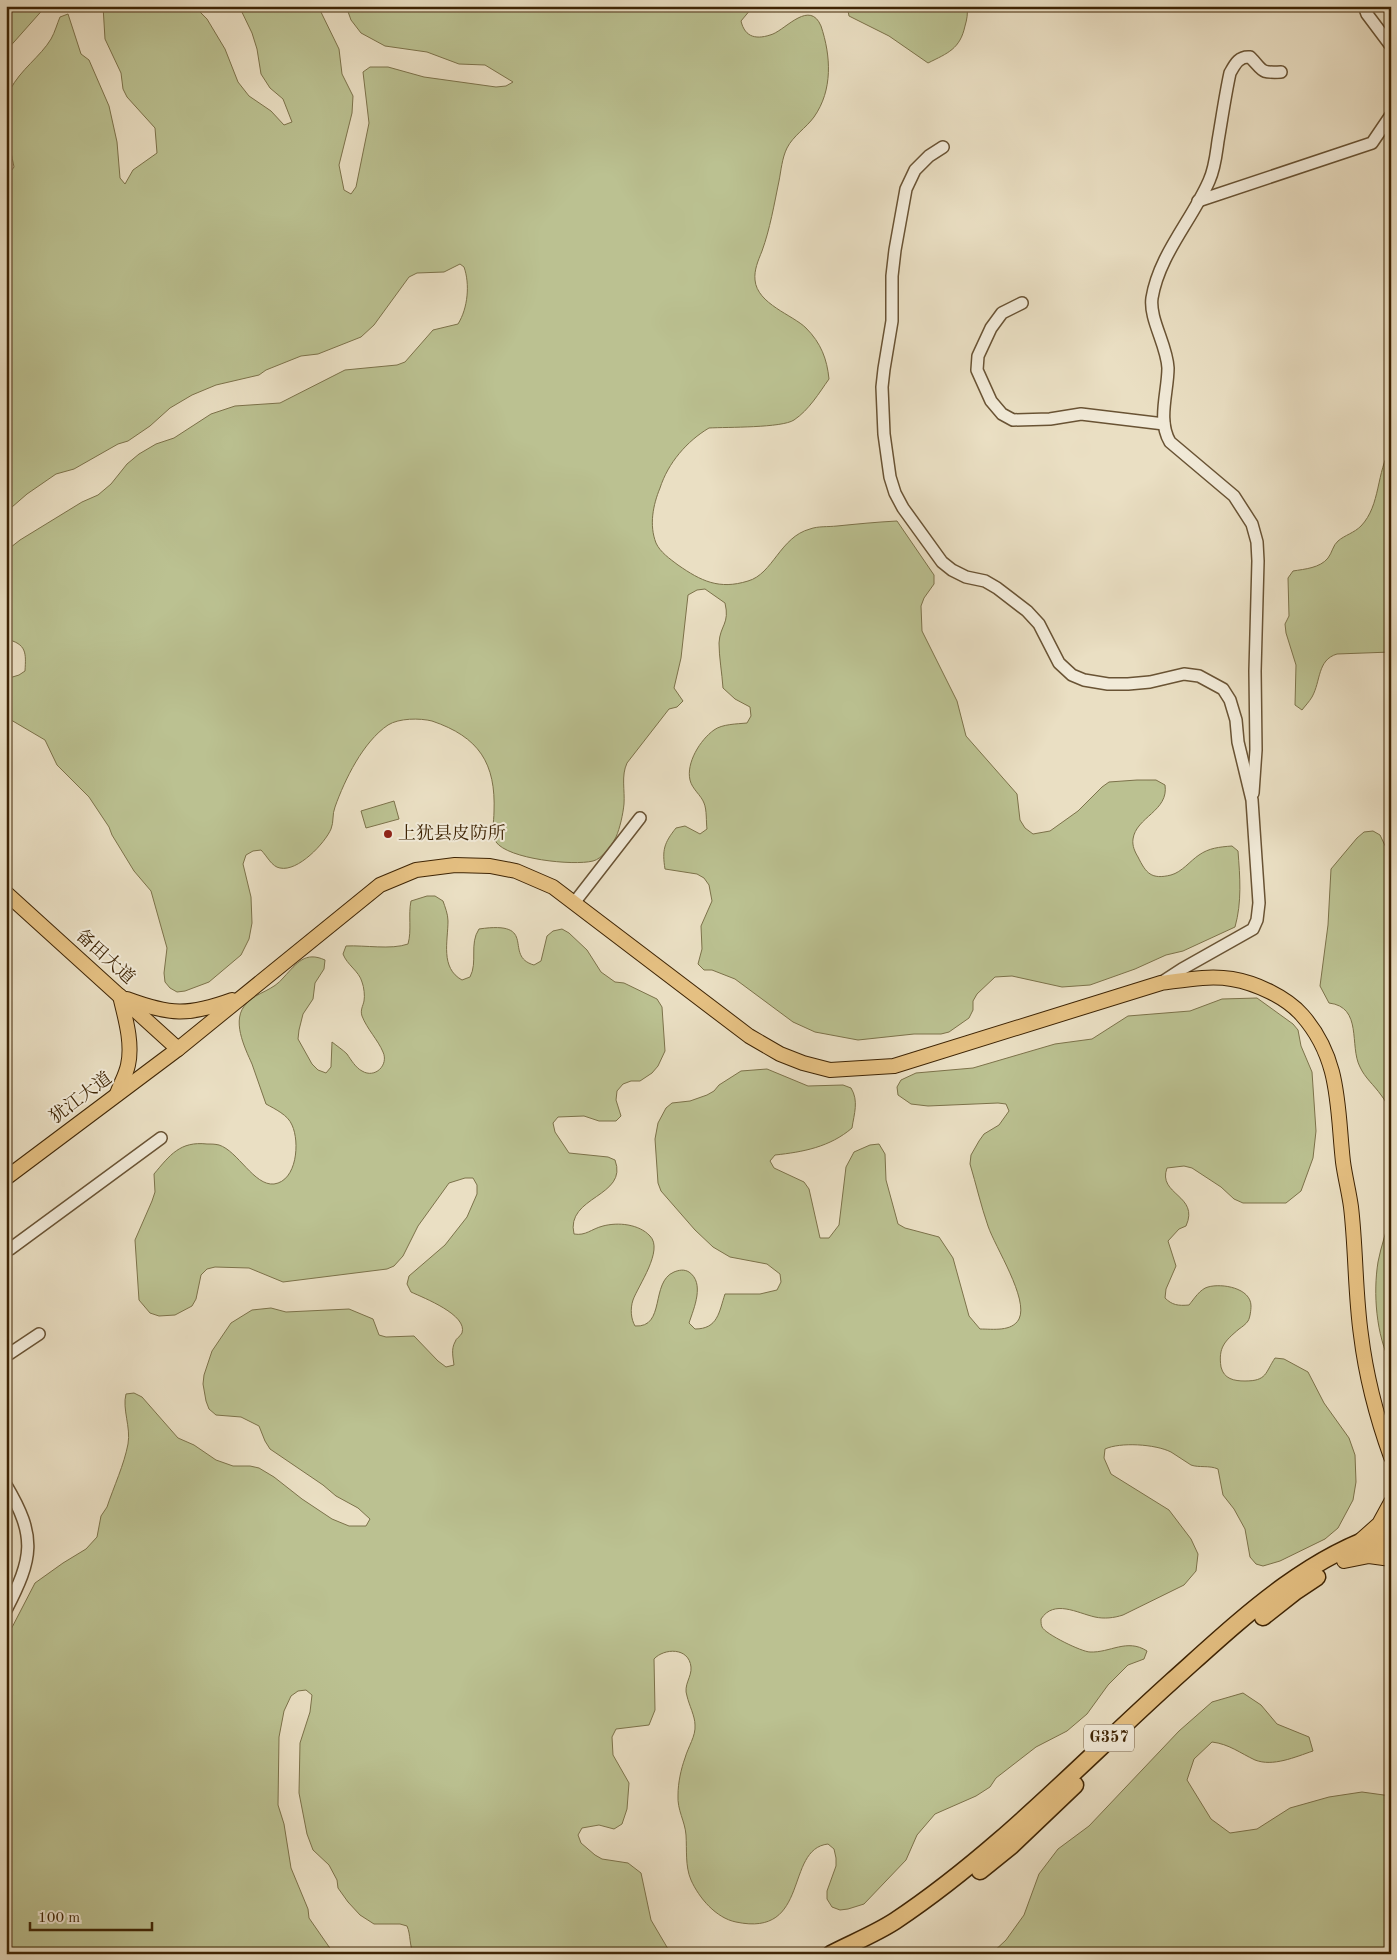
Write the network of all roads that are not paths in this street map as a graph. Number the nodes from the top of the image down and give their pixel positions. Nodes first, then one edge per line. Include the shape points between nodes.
1 (1364, 6) edge
2 (1391, 46) edge
3 (1282, 72) dead end
4 (1391, 114) edge
5 (943, 148) dead end
6 (1198, 201) junction
7 (1022, 303) dead end
8 (1164, 424) junction
9 (1252, 800) junction
10 (640, 818) dead end
11 (6, 893) edge
12 (574, 903) junction
13 (1161, 983) junction
14 (120, 996) junction
15 (242, 996) junction
16 (178, 1048) junction
17 (116, 1095) junction
18 (161, 1138) dead end
19 (6, 1178) edge
20 (8, 1248) edge
21 (39, 1334) dead end
22 (6, 1356) edge
23 (1391, 1457) edge
24 (6, 1485) edge
25 (1391, 1502) edge
26 (1391, 1531) edge
27 (1358, 1542) junction
28 (1391, 1543) edge
29 (1391, 1559) edge
30 (1344, 1561) junction
31 (6, 1610) edge
32 (831, 1954) edge
33 (853, 1954) edge

1 - 2 street
3 - 6 street via 1261,70 1250,57 1236,62 1226,92 1215,164
4 - 6 street via 1372,143
5 - 9 street via 915,170 906,189 892,276 892,321 882,387 884,434 890,477 903,508 942,562 959,574 998,588 1027,611 1039,624 1059,663 1072,675 1084,680 1122,684 1184,674 1199,676 1224,689 1236,720
6 - 8 street via 1159,272 1152,300 1167,360
7 - 8 street via 1002,313 978,356 977,370 983,385 1002,414 1013,420 1081,414
8 - 9 street via 1170,442 1234,496 1252,524 1257,542 1256,750
9 - 13 street via 1259,904 1253,929
10 - 12 street
11 - 14 main road, 备田大道
12 - 13 main road, 犹江大道 via 749,1036 780,1054 830,1070 894,1066
12 - 15 main road, 犹江大道 via 553,888 516,871 455,865 416,870 380,885
13 - 23 main road, 犹江大道 via 1199,978 1233,979 1258,987 1281,998 1302,1015 1321,1043 1335,1078 1340,1109 1361,1335 1379,1423
14 - 15 main road via 169,1012 213,1007
14 - 16 main road, 备田大道
14 - 17 main road via 129,1044 128,1064
15 - 16 main road, 犹江大道
16 - 17 main road, 犹江大道
17 - 19 main road, 犹江大道
18 - 20 street
21 - 22 street
24 - 31 street via 28,1536 28,1557 22,1580
25 - 27 main road via 1379,1524
26 - 27 highway, G357
27 - 32 highway, G357 via 1287,1582 955,1878 893,1922
28 - 30 highway, G357
29 - 30 main road via 1369,1556
30 - 33 highway, G357 via 1296,1591 1210,1660 1011,1846 969,1880 898,1930

